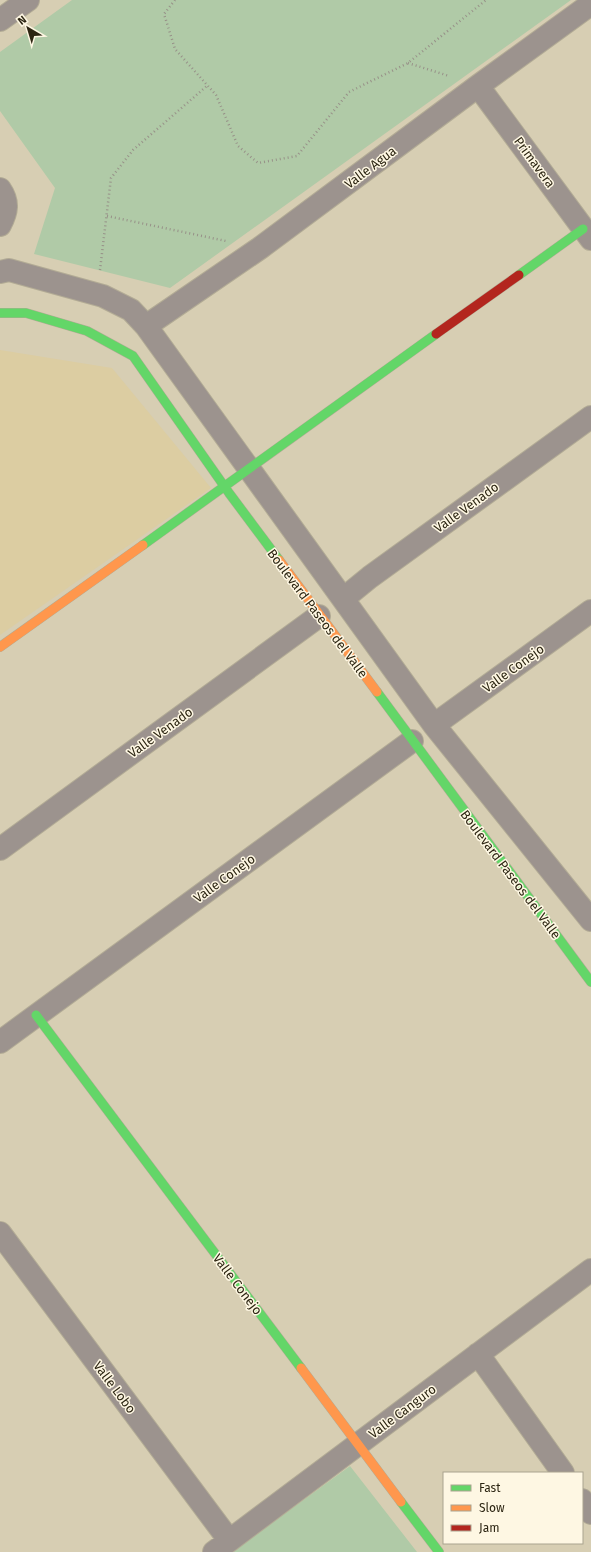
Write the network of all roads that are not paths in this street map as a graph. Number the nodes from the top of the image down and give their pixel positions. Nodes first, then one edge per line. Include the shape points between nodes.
1 (28, 0) edge
2 (591, 4) edge
3 (0, 20) edge
4 (478, 86) junction
5 (0, 189) edge
6 (0, 225) edge
7 (587, 234) edge
8 (3, 267) edge
9 (0, 313) edge
10 (146, 326) junction
11 (591, 417) edge
12 (248, 469) junction
13 (224, 487) junction
14 (342, 599) junction
15 (591, 611) edge
16 (319, 616) junction
17 (0, 647) edge
18 (434, 725) junction
19 (412, 741) junction
20 (0, 849) edge
21 (591, 920) edge
22 (591, 982) edge
23 (36, 1016) junction
24 (0, 1042) edge
25 (0, 1233) edge
26 (591, 1270) edge
27 (478, 1354) junction
28 (358, 1444) junction
29 (561, 1472) edge
30 (583, 1501) edge
31 (591, 1513) edge
32 (221, 1546) edge
33 (439, 1552) edge

1 - 3 street
2 - 4 street, Valle Agua
4 - 7 street, Primavera
4 - 10 street, Valle Agua via 260,248
5 - 6 street via 7,210
7 - 12 street
8 - 10 street, Boulevard Paseos del Valle via 103,296 131,310
9 - 13 street, Boulevard Paseos del Valle via 26,313 87,330 133,356
10 - 12 street, Boulevard Paseos del Valle
11 - 14 street, Valle Venado
12 - 13 street
12 - 14 street, Boulevard Paseos del Valle
13 - 16 street, Boulevard Paseos del Valle
13 - 17 street
14 - 18 street, Boulevard Paseos del Valle
15 - 18 street, Valle Conejo
16 - 19 street, Boulevard Paseos del Valle
16 - 20 street, Valle Venado
18 - 21 street, Boulevard Paseos del Valle
19 - 22 street, Boulevard Paseos del Valle
19 - 23 street, Valle Conejo
23 - 24 street, Valle Conejo
23 - 28 street, Valle Conejo
25 - 32 street, Valle Lobo
26 - 27 street, Valle Canguro
27 - 28 street, Valle Canguro
27 - 29 street
28 - 32 street, Valle Canguro
28 - 33 street, Valle Conejo
30 - 31 street

